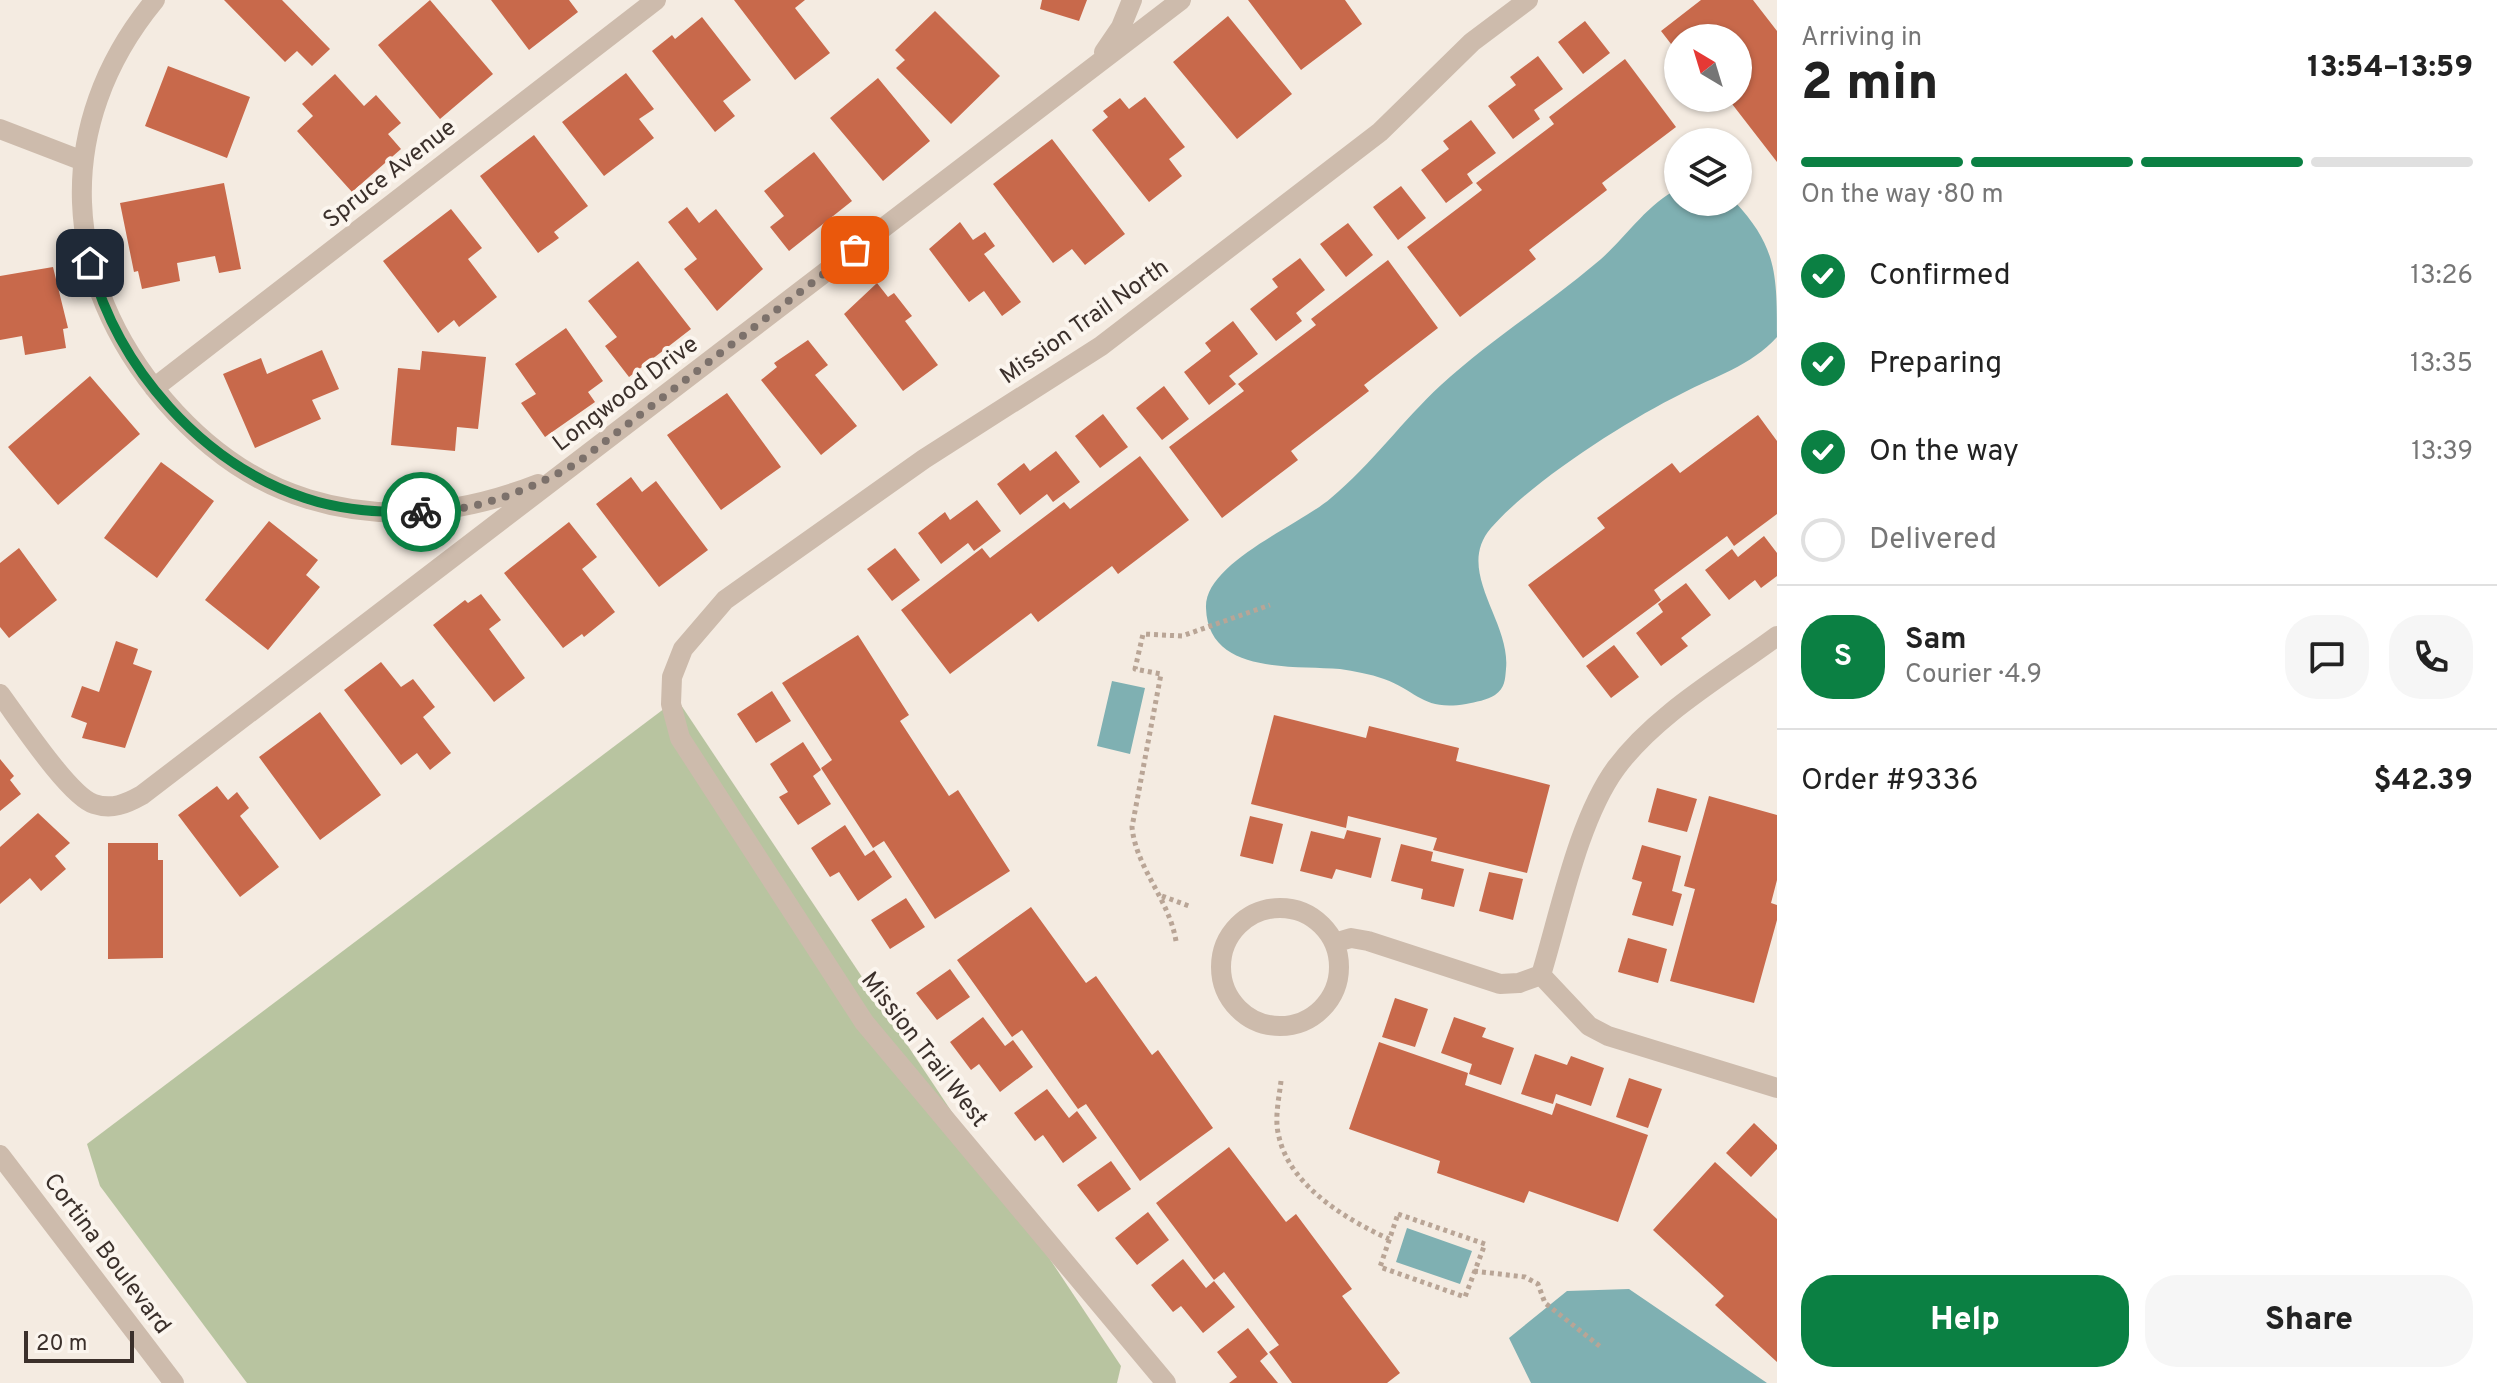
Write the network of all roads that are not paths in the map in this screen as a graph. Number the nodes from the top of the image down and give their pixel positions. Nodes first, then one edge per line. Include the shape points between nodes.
1 (155, 0) edge
2 (656, 0) edge
3 (1132, 0) edge
4 (1181, 0) edge
5 (1528, 0) edge
6 (1082, 76) junction
7 (0, 129) edge
8 (83, 161) junction
9 (154, 388) junction
10 (577, 463) junction
11 (1777, 636) edge
12 (672, 677) joint
13 (0, 694) edge
14 (1334, 943) junction
15 (1541, 975) junction
16 (1777, 1088) edge
17 (0, 1155) edge
18 (174, 1383) edge
19 (1166, 1383) edge

1 - 8 street via 115,58 95,108
2 - 9 street, Spruce Avenue
3 - 6 street via 1121,27
4 - 6 street, Longwood Drive
5 - 12 street, Mission Trail North via 1472,42 1380,132 1101,346 924,459 725,600 683,649
6 - 10 street, Longwood Drive
7 - 8 street
8 - 9 street via 82,213 97,291 124,347
9 - 10 street via 224,458 281,489 330,504 400,513 449,510 516,492
10 - 13 street, Longwood Drive via 125,805 108,806 81,797
11 - 15 street via 1651,730 1616,769 1591,814
12 - 19 street, Mission Trail West via 671,704 680,738 864,1022
14 - 14 street via 1321,924 1301,911 1255,913 1236,927 1224,947 1220,970 1226,992 1239,1010 1263,1024 1292,1025 1310,1018 1330,998 1337,981
14 - 15 street via 1368,941 1500,984
15 - 16 street via 1589,1026 1608,1036
17 - 18 street, Cortina Boulevard

